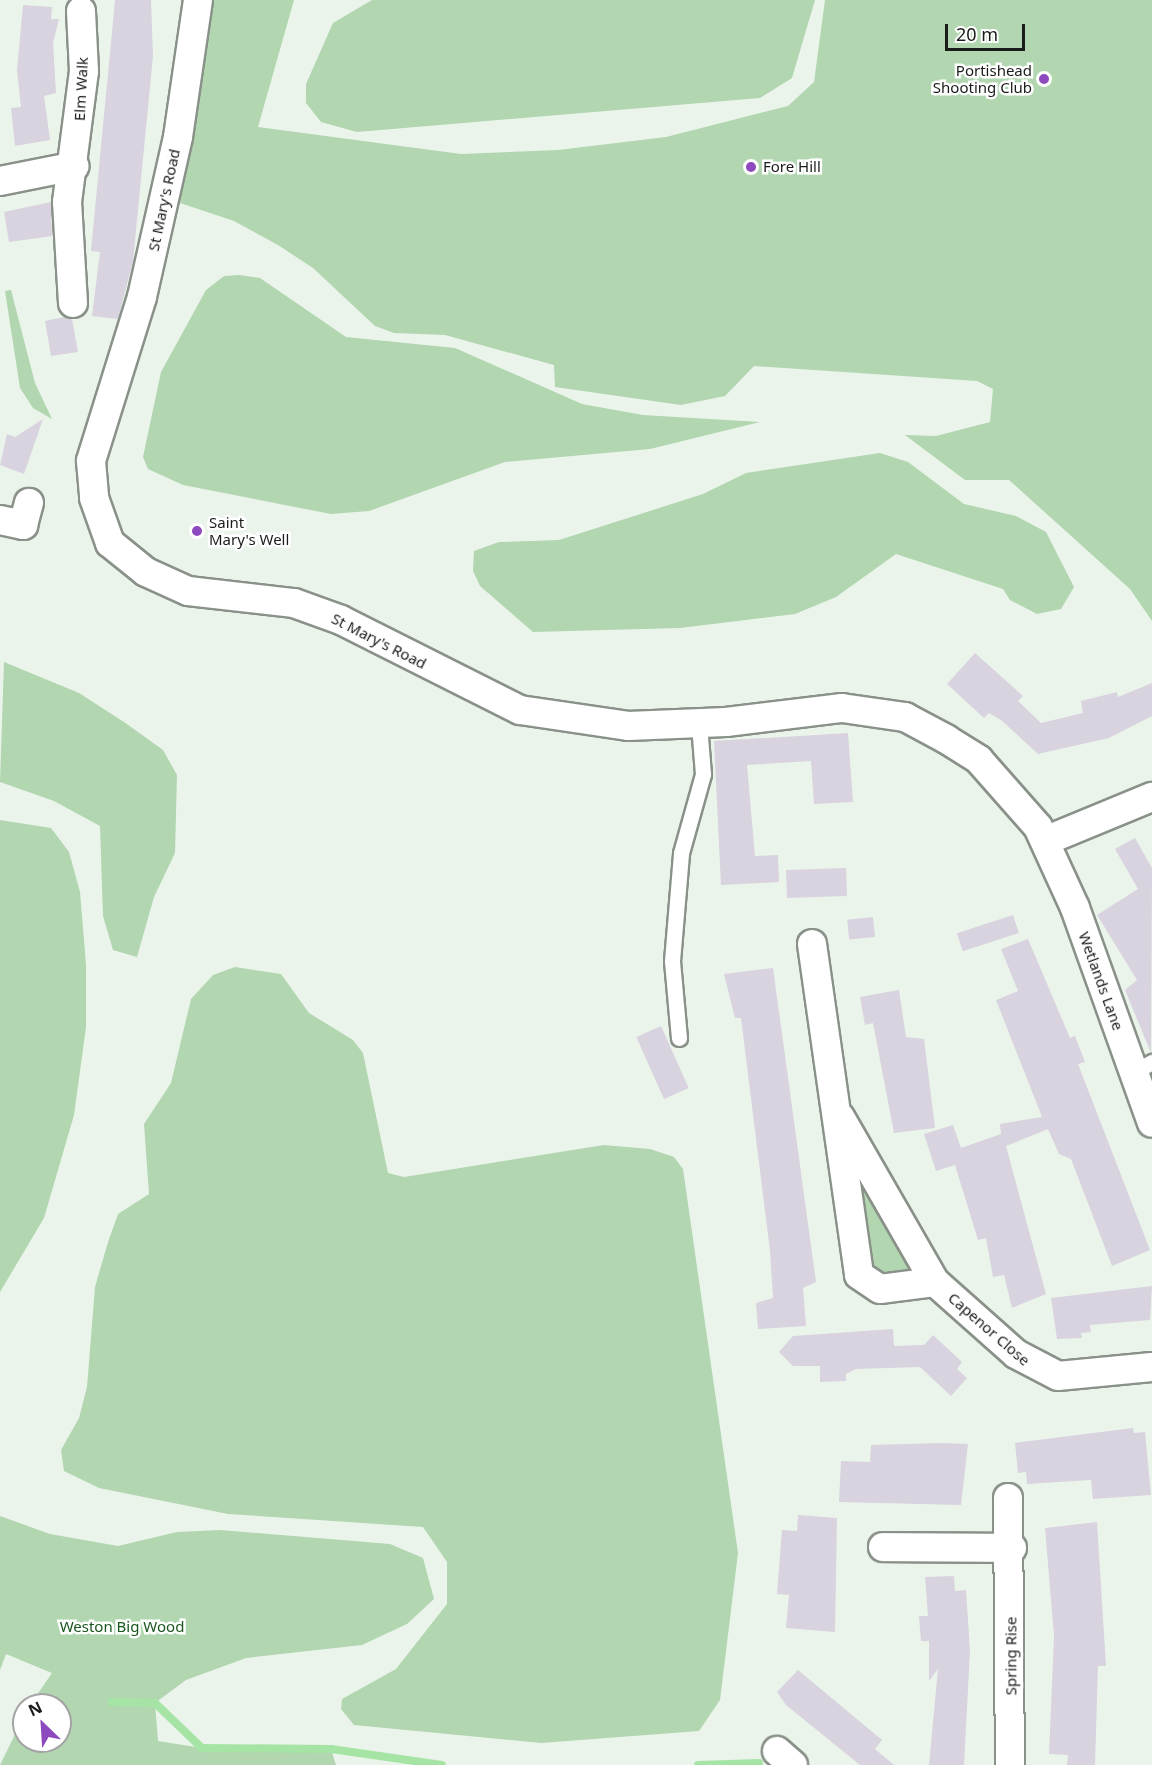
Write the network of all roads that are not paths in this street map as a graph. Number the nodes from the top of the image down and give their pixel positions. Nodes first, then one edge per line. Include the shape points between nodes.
1 (198, 0) edge
2 (81, 11) dead end
3 (75, 166) junction
4 (0, 181) edge
5 (73, 303) dead end
6 (29, 502) dead end
7 (0, 520) edge
8 (692, 724) junction
9 (1152, 798) edge
10 (1045, 841) junction
11 (812, 944) dead end
12 (679, 1038) dead end
13 (1143, 1067) edge
14 (840, 1117) junction
15 (1152, 1123) edge
16 (935, 1282) junction
17 (1152, 1367) edge
18 (1008, 1498) dead end
19 (883, 1546) dead end
20 (1012, 1548) junction
21 (1010, 1765) edge

1 - 8 street, St Mary's Road via 163,209 142,297 91,461 94,498 110,543 146,572 188,591 294,603 341,620 520,710 569,721
2 - 3 street, Elm Walk via 84,71
3 - 4 street
3 - 5 street, Elm Walk via 67,202
6 - 7 street via 23,525
8 - 10 street, St Mary's Road via 842,708 905,717 980,760 1028,812
8 - 12 lane via 702,774 681,853 672,961
9 - 10 street
10 - 13 street, Wetlands Lane
11 - 14 street, Capenor Close
13 - 15 street, Wetlands Lane
14 - 16 street, Capenor Close
14 - 16 street, Capenor Close via 860,1278 880,1289
16 - 17 street, Capenor Close via 1042,1372 1070,1376
18 - 20 street, Spring Rise
19 - 20 street
20 - 21 street, Spring Rise

